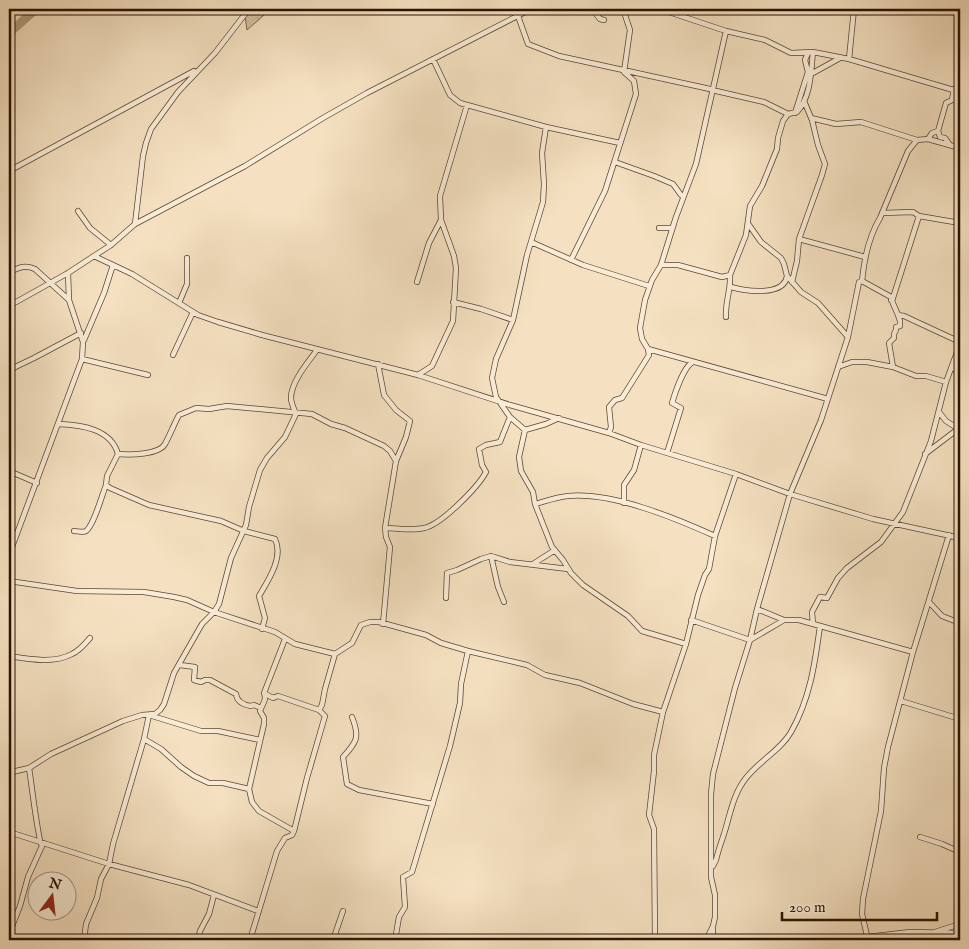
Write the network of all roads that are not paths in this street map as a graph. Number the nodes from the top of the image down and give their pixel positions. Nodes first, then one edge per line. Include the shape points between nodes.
1 (249, 9) edge
2 (530, 9) edge
3 (592, 9) edge
4 (623, 9) edge
5 (660, 9) edge
6 (854, 9) edge
7 (518, 16) junction
8 (604, 20) dead end
9 (726, 31) junction
10 (810, 52) junction
11 (840, 58) junction
12 (433, 59) junction
13 (849, 59) junction
14 (202, 65) junction
15 (623, 69) junction
16 (812, 74) junction
17 (711, 89) junction
18 (954, 89) junction
19 (960, 92) edge
20 (804, 101) junction
21 (467, 105) junction
22 (795, 113) junction
23 (788, 114) junction
24 (812, 118) junction
25 (546, 127) junction
26 (938, 131) junction
27 (928, 139) junction
28 (917, 140) junction
29 (620, 143) junction
30 (951, 146) junction
31 (960, 148) edge
32 (615, 162) junction
33 (9, 171) edge
34 (682, 195) dead end
35 (78, 211) dead end
36 (882, 213) junction
37 (919, 216) junction
38 (441, 220) junction
39 (960, 223) edge
40 (135, 224) junction
41 (749, 225) junction
42 (659, 228) dead end
43 (672, 228) junction
44 (799, 239) junction
45 (531, 242) junction
46 (111, 245) junction
47 (94, 256) junction
48 (865, 257) junction
49 (187, 258) dead end
50 (571, 260) junction
51 (113, 265) junction
52 (662, 265) junction
53 (9, 272) edge
54 (68, 273) junction
55 (730, 275) junction
56 (787, 276) junction
57 (862, 281) junction
58 (417, 282) dead end
59 (792, 282) junction
60 (50, 283) junction
61 (649, 286) junction
62 (731, 286) junction
63 (69, 300) junction
64 (892, 301) junction
65 (453, 302) junction
66 (179, 303) junction
67 (9, 306) edge
68 (193, 312) junction
69 (898, 315) junction
70 (726, 317) dead end
71 (513, 320) junction
72 (81, 333) junction
73 (848, 337) junction
74 (83, 342) junction
75 (960, 343) edge
76 (648, 349) junction
77 (317, 350) junction
78 (173, 356) dead end
79 (82, 359) junction
80 (694, 362) junction
81 (378, 364) junction
82 (838, 367) junction
83 (893, 367) junction
84 (952, 368) junction
85 (9, 370) edge
86 (960, 371) edge
87 (418, 374) junction
88 (148, 375) dead end
89 (946, 382) junction
90 (828, 400) junction
91 (499, 401) junction
92 (940, 412) junction
93 (296, 414) junction
94 (510, 417) junction
95 (559, 418) junction
96 (59, 424) junction
97 (959, 429) edge
98 (525, 430) junction
99 (609, 433) junction
100 (641, 445) junction
101 (667, 453) junction
102 (118, 454) junction
103 (925, 454) junction
104 (396, 461) junction
105 (9, 471) edge
106 (736, 474) junction
107 (37, 483) junction
108 (106, 485) junction
109 (790, 494) junction
110 (624, 503) junction
111 (535, 504) junction
112 (895, 524) junction
113 (386, 528) junction
114 (74, 531) dead end
115 (244, 531) junction
116 (949, 535) junction
117 (716, 536) junction
118 (960, 538) edge
119 (555, 550) junction
120 (9, 555) edge
121 (491, 556) junction
122 (532, 564) junction
123 (568, 569) junction
124 (9, 581) edge
125 (446, 598) dead end
126 (504, 602) dead end
127 (929, 602) junction
128 (757, 609) junction
129 (214, 612) junction
130 (692, 620) junction
131 (784, 620) junction
132 (960, 623) edge
133 (383, 624) junction
134 (813, 624) junction
135 (820, 626) junction
136 (262, 629) junction
137 (90, 638) dead end
138 (285, 639) junction
139 (750, 640) junction
140 (686, 644) junction
141 (468, 651) junction
142 (913, 652) junction
143 (335, 654) junction
144 (9, 656) edge
145 (180, 665) junction
146 (264, 693) junction
147 (901, 701) junction
148 (261, 708) junction
149 (319, 710) junction
150 (663, 712) junction
151 (149, 715) junction
152 (352, 717) dead end
153 (960, 719) edge
154 (144, 740) junction
155 (260, 740) junction
156 (9, 755) edge
157 (29, 768) junction
158 (10, 773) edge
159 (249, 789) junction
160 (432, 804) junction
161 (294, 831) junction
162 (9, 832) edge
163 (920, 837) dead end
164 (38, 842) junction
165 (960, 852) edge
166 (109, 864) junction
167 (712, 867) junction
168 (214, 895) junction
169 (258, 911) junction
170 (343, 911) dead end
171 (960, 924) edge
172 (713, 926) junction
173 (934, 932) junction
174 (960, 933) edge
175 (9, 934) edge
176 (867, 938) edge
177 (84, 940) edge
178 (198, 940) edge
179 (250, 940) edge
180 (333, 940) edge
181 (395, 940) edge
182 (655, 940) edge
183 (706, 940) edge
184 (713, 940) edge
185 (784, 940) edge

1 - 14 street
2 - 7 street
3 - 8 street
4 - 15 street via 630,30
5 - 9 street
6 - 13 street
7 - 12 street
7 - 15 street via 528,44 574,60
9 - 10 street via 767,41 791,53
9 - 17 street
10 - 11 street
10 - 16 street
10 - 22 street via 805,60 808,72
11 - 13 street
11 - 16 street
12 - 21 street via 450,95
12 - 40 street via 323,118 245,166
13 - 18 street
14 - 33 street
14 - 40 street via 178,92 148,135
15 - 17 street
15 - 29 street via 634,81 636,91
16 - 20 street
17 - 23 street via 764,102
17 - 43 street via 699,151
18 - 19 street
18 - 26 street
20 - 22 street
20 - 24 street
21 - 25 street
21 - 38 street via 441,190
22 - 23 street
23 - 41 street via 762,186 750,206
24 - 28 street via 836,124 861,122
24 - 44 street via 824,164
25 - 29 street
25 - 45 street via 542,153 544,196
26 - 27 street
26 - 30 street
27 - 28 street
27 - 30 street
28 - 36 street via 908,152
29 - 32 street
30 - 31 street
32 - 34 street via 673,184
32 - 50 street via 605,191
35 - 46 street via 87,225
36 - 37 street via 913,212
36 - 48 street
37 - 39 street
37 - 64 street
38 - 58 street via 429,244
38 - 65 street via 456,268
40 - 46 street
41 - 55 street
41 - 56 street via 761,242 781,258
42 - 43 street
43 - 52 street
44 - 48 street
44 - 59 street
45 - 50 street
45 - 71 street
46 - 47 street
47 - 51 street
47 - 54 street
48 - 57 street
49 - 66 street via 187,284
50 - 61 street
51 - 66 street
51 - 74 street
52 - 55 street via 674,264 722,277
52 - 61 street
53 - 60 street via 31,267
54 - 60 street
54 - 63 street
55 - 62 street
56 - 59 street
56 - 62 street via 784,283 774,289 748,290
57 - 64 street via 891,297
57 - 73 street via 859,282
59 - 73 street via 818,303
60 - 63 street
60 - 67 street
61 - 76 street via 640,328
62 - 70 street via 725,306
63 - 72 street
64 - 69 street
65 - 71 street
65 - 87 street via 453,321 433,365
66 - 68 street
68 - 77 street via 236,328
68 - 78 street
69 - 75 street
69 - 83 street via 900,326 896,327 894,338 889,342
71 - 91 street via 494,365 492,384
72 - 74 street
72 - 85 street
73 - 82 street
74 - 79 street
75 - 84 street
76 - 80 street
76 - 99 street via 645,363 622,398 609,407
77 - 81 street
77 - 93 street via 302,369 292,391 291,400
79 - 88 street
79 - 96 street
80 - 90 street
80 - 101 street via 689,364 677,386 672,403 681,408
81 - 87 street
81 - 104 street via 384,395 410,420
82 - 83 street via 856,362
82 - 90 street
83 - 89 street
84 - 86 street
84 - 89 street
87 - 91 street
89 - 92 street
90 - 109 street
91 - 94 street
91 - 95 street
92 - 97 street via 946,421
92 - 103 street
93 - 102 street via 232,406 196,408 178,416 164,447 141,454
93 - 104 street via 312,414 378,443 390,451
93 - 115 street via 284,439 260,470
94 - 98 street
94 - 113 street via 500,442 479,449 486,472 472,492 426,528
95 - 98 street
95 - 99 street
96 - 102 street via 101,433 113,442
96 - 107 street
97 - 103 street
98 - 111 street via 519,457
99 - 100 street
100 - 101 street
100 - 110 street via 634,470 624,485
101 - 106 street
102 - 108 street
103 - 112 street via 906,505
104 - 113 street
105 - 107 street
106 - 109 street
106 - 117 street
107 - 120 street
108 - 114 street via 87,529
108 - 115 street via 140,502 221,521
109 - 112 street
109 - 128 street
110 - 111 street via 569,496
110 - 117 street
111 - 119 street
112 - 116 street
112 - 134 street via 877,545 844,572 827,598 820,597 812,612
113 - 133 street via 390,546
115 - 129 street via 231,558
115 - 136 street via 273,538 277,543 275,566 259,596 265,618
116 - 118 street
116 - 127 street
117 - 130 street
119 - 122 street
119 - 123 street
121 - 122 street via 507,562
121 - 125 street via 447,573
121 - 126 street
122 - 123 street
123 - 140 street via 577,580 622,611 642,630
124 - 129 street via 78,591 157,593 187,600
127 - 132 street via 942,616
127 - 142 street
128 - 131 street
128 - 139 street
129 - 136 street
129 - 145 street via 202,624
130 - 139 street
130 - 140 street
131 - 134 street
131 - 139 street
133 - 141 street via 426,635
133 - 143 street via 362,624 352,643
134 - 135 street
135 - 142 street
135 - 167 street via 811,681 799,716 790,734 741,784
136 - 138 street
137 - 144 street via 66,657 33,659
138 - 143 street
138 - 146 street
139 - 167 street via 734,688 712,784
140 - 150 street
141 - 150 street via 527,665 545,675
141 - 160 street via 450,746
142 - 147 street
143 - 149 street
145 - 148 street via 195,666 194,680 210,680 234,693 241,703
145 - 151 street via 164,704 158,713
146 - 148 street via 264,706
146 - 149 street
147 - 153 street
147 - 176 street via 886,756 881,811 863,899 862,914
148 - 155 street via 264,722
149 - 161 street via 325,716
150 - 182 street via 654,756 649,815 654,829
151 - 154 street
151 - 155 street via 201,731 218,731
151 - 157 street via 115,724
152 - 160 street via 357,733 354,745 343,757 347,784 359,790
154 - 159 street via 161,749 194,776 209,783
154 - 166 street
155 - 159 street
156 - 158 street
157 - 158 street
157 - 164 street via 39,829
159 - 161 street via 259,812
160 - 181 street via 412,872 403,877 405,907
161 - 169 street via 285,838 277,852
162 - 164 street
163 - 165 street
164 - 166 street
164 - 175 street via 42,846
166 - 168 street via 169,879
166 - 177 street via 86,924
167 - 172 street via 715,895
168 - 169 street
168 - 178 street
169 - 179 street
170 - 180 street
171 - 173 street
172 - 183 street
172 - 184 street
173 - 174 street
173 - 176 street
176 - 185 street

